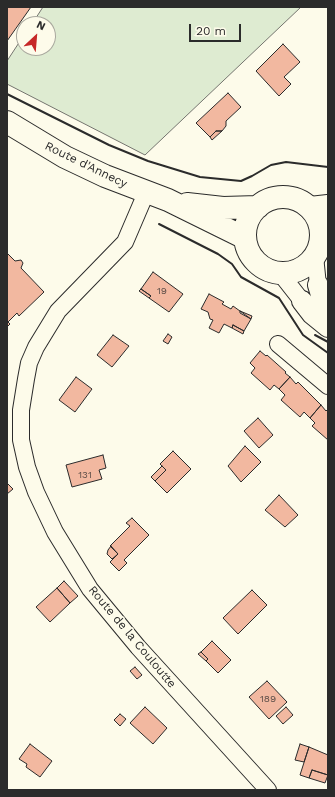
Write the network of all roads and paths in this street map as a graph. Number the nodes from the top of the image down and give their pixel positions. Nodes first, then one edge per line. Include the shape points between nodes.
1 (7, 122) edge
2 (146, 193) junction
3 (168, 200) junction
4 (258, 207) junction
5 (319, 207) edge
6 (245, 238) junction
7 (321, 244) edge
8 (280, 273) junction
9 (318, 285) joint
10 (302, 301) joint
11 (328, 306) edge
12 (328, 327) edge
13 (278, 344) dead end
14 (328, 386) edge
15 (268, 790) edge

1 - 2 main road, Route d'Annecy via 65,157
2 - 3 main road, Route d'Annecy
2 - 15 street, Route de la Couloutte via 125,242 58,311 36,347 26,379 21,410 21,440 27,467 42,505 55,532 90,589 138,647
3 - 4 main road, Route d'Annecy via 204,207
3 - 6 main road, Route d'Annecy
4 - 5 main road, Route d'Annecy via 267,201 289,198
4 - 6 main road via 248,221
5 - 7 main road, Route d'Annecy via 316,217
6 - 8 main road via 248,250 255,261 265,269
7 - 8 main road via 311,262 290,273
7 - 9 street, Route d'Annecy
8 - 10 street
9 - 11 street, Route d'Annecy
10 - 12 street via 312,314
13 - 14 street

